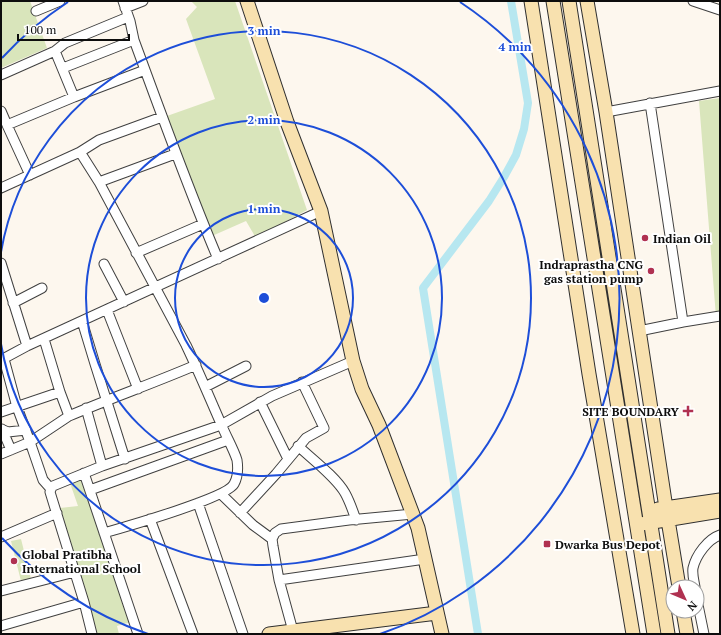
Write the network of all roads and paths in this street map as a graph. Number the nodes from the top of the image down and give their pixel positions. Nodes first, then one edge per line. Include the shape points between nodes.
1 (60, 1) edge
2 (143, 1) edge
3 (246, 1) edge
4 (531, 1) edge
5 (553, 1) edge
6 (569, 1) edge
7 (587, 1) edge
8 (693, 1) edge
9 (124, 4) edge
10 (720, 10) edge
11 (36, 11) dead end
12 (128, 17) junction
13 (134, 40) junction
14 (55, 51) junction
15 (63, 68) junction
16 (144, 70) junction
17 (1, 75) edge
18 (720, 91) edge
19 (74, 97) junction
20 (650, 103) junction
21 (1, 111) edge
22 (606, 112) junction
23 (162, 117) junction
24 (7, 125) junction
25 (80, 152) junction
26 (175, 154) junction
27 (30, 175) junction
28 (99, 182) junction
29 (1, 188) edge
30 (321, 211) junction
31 (203, 224) junction
32 (623, 226) junction
33 (604, 230) junction
34 (136, 253) junction
35 (218, 258) junction
36 (1, 263) edge
37 (104, 264) dead end
38 (155, 287) junction
39 (42, 288) dead end
40 (13, 302) junction
41 (124, 302) junction
42 (107, 310) junction
43 (720, 316) edge
44 (82, 321) junction
45 (683, 322) junction
46 (639, 331) junction
47 (44, 339) junction
48 (27, 346) junction
49 (2, 360) edge
50 (353, 361) junction
51 (196, 365) junction
52 (246, 366) dead end
53 (612, 370) junction
54 (590, 374) junction
55 (302, 382) junction
56 (205, 387) junction
57 (138, 389) junction
58 (60, 392) junction
59 (106, 401) junction
60 (260, 402) junction
61 (17, 406) junction
62 (86, 408) junction
63 (1, 412) edge
64 (69, 416) junction
65 (221, 425) junction
66 (2, 429) edge
67 (26, 430) junction
68 (228, 440) junction
69 (30, 442) junction
70 (298, 446) junction
71 (11, 450) junction
72 (1, 454) edge
73 (125, 459) junction
74 (288, 459) junction
75 (102, 466) junction
76 (84, 473) junction
77 (51, 489) junction
78 (90, 490) junction
79 (221, 494) junction
80 (720, 500) edge
81 (198, 503) junction
82 (720, 512) edge
83 (57, 513) junction
84 (240, 513) junction
85 (413, 514) junction
86 (667, 514) junction
87 (642, 518) junction
88 (150, 519) junction
89 (356, 520) junction
90 (104, 533) junction
91 (720, 535) edge
92 (1, 537) edge
93 (272, 539) junction
94 (425, 559) junction
95 (694, 566) junction
96 (676, 568) junction
97 (75, 572) junction
98 (678, 579) edge
99 (693, 579) edge
100 (279, 580) junction
101 (1, 591) edge
102 (84, 602) junction
103 (650, 608) junction
104 (629, 612) junction
105 (437, 613) junction
106 (684, 619) edge
107 (701, 619) edge
108 (1, 626) edge
109 (293, 631) junction
110 (92, 634) edge
111 (138, 634) edge
112 (193, 634) edge
113 (243, 634) edge
114 (269, 634) edge
115 (442, 634) edge
116 (633, 634) edge
117 (654, 634) edge
118 (668, 634) edge
119 (687, 634) edge
120 (704, 634) edge

1 - 11 street
2 - 9 street
3 - 30 street
4 - 54 street
5 - 53 street
6 - 33 street
7 - 22 street
8 - 10 street
9 - 12 street
12 - 13 street
12 - 14 street via 66,43
13 - 15 street
13 - 16 street
14 - 15 street
14 - 17 street
15 - 19 street
16 - 19 street
16 - 23 street
18 - 20 street
19 - 24 street
20 - 22 street
20 - 45 street
21 - 24 street
22 - 32 street
23 - 25 street via 99,140
23 - 26 street
24 - 27 street
25 - 27 street
25 - 28 street
26 - 28 street
26 - 31 street
27 - 29 street
28 - 34 street
30 - 35 street
30 - 50 street
31 - 34 street
31 - 35 street
32 - 33 street
32 - 46 street
33 - 87 street
34 - 38 street
35 - 38 street
36 - 40 street
37 - 41 street
38 - 41 street
38 - 51 street
39 - 40 street
40 - 48 street
41 - 42 street
42 - 44 street
42 - 57 street
43 - 45 street
44 - 47 street
44 - 59 street
45 - 46 street
46 - 86 street
47 - 48 street
47 - 58 street
48 - 49 street
49 - 61 street
50 - 55 street
50 - 85 street
51 - 56 street
51 - 57 street
52 - 56 street
53 - 54 street
53 - 87 street
54 - 104 street
55 - 60 street
55 - 70 street via 324,428 306,438
56 - 65 street
57 - 59 street
58 - 61 street
58 - 64 street
59 - 62 street
59 - 73 street
60 - 65 street
60 - 74 street
61 - 63 street
61 - 67 street
62 - 64 street
62 - 75 street
64 - 69 street
65 - 68 street
65 - 73 street
66 - 67 street via 8,432
66 - 71 street
67 - 69 street
68 - 78 street
68 - 79 street via 237,460 237,476 230,490
69 - 71 street
69 - 77 street via 43,480
70 - 74 street
70 - 89 street via 338,483 345,492
71 - 72 street
73 - 75 street
74 - 84 street
75 - 76 street
76 - 77 street via 57,483
76 - 78 street
77 - 83 street
78 - 90 street
79 - 81 street
79 - 84 street
80 - 86 street
81 - 88 street
81 - 113 street
82 - 86 street
83 - 92 street
83 - 97 street
84 - 93 street
85 - 89 street
85 - 94 street
86 - 87 street
86 - 96 street
87 - 103 street
87 - 118 street
88 - 90 street
88 - 112 street
89 - 93 street via 281,529
90 - 111 street
91 - 95 street via 707,544
93 - 100 street
94 - 100 street
94 - 105 street
95 - 96 street
95 - 99 street
96 - 98 street
97 - 101 street
97 - 102 street
100 - 109 street
102 - 108 street
102 - 110 street
103 - 104 street
103 - 117 street
104 - 116 street
105 - 109 street
105 - 115 street
106 - 119 street
107 - 120 street
109 - 114 street

